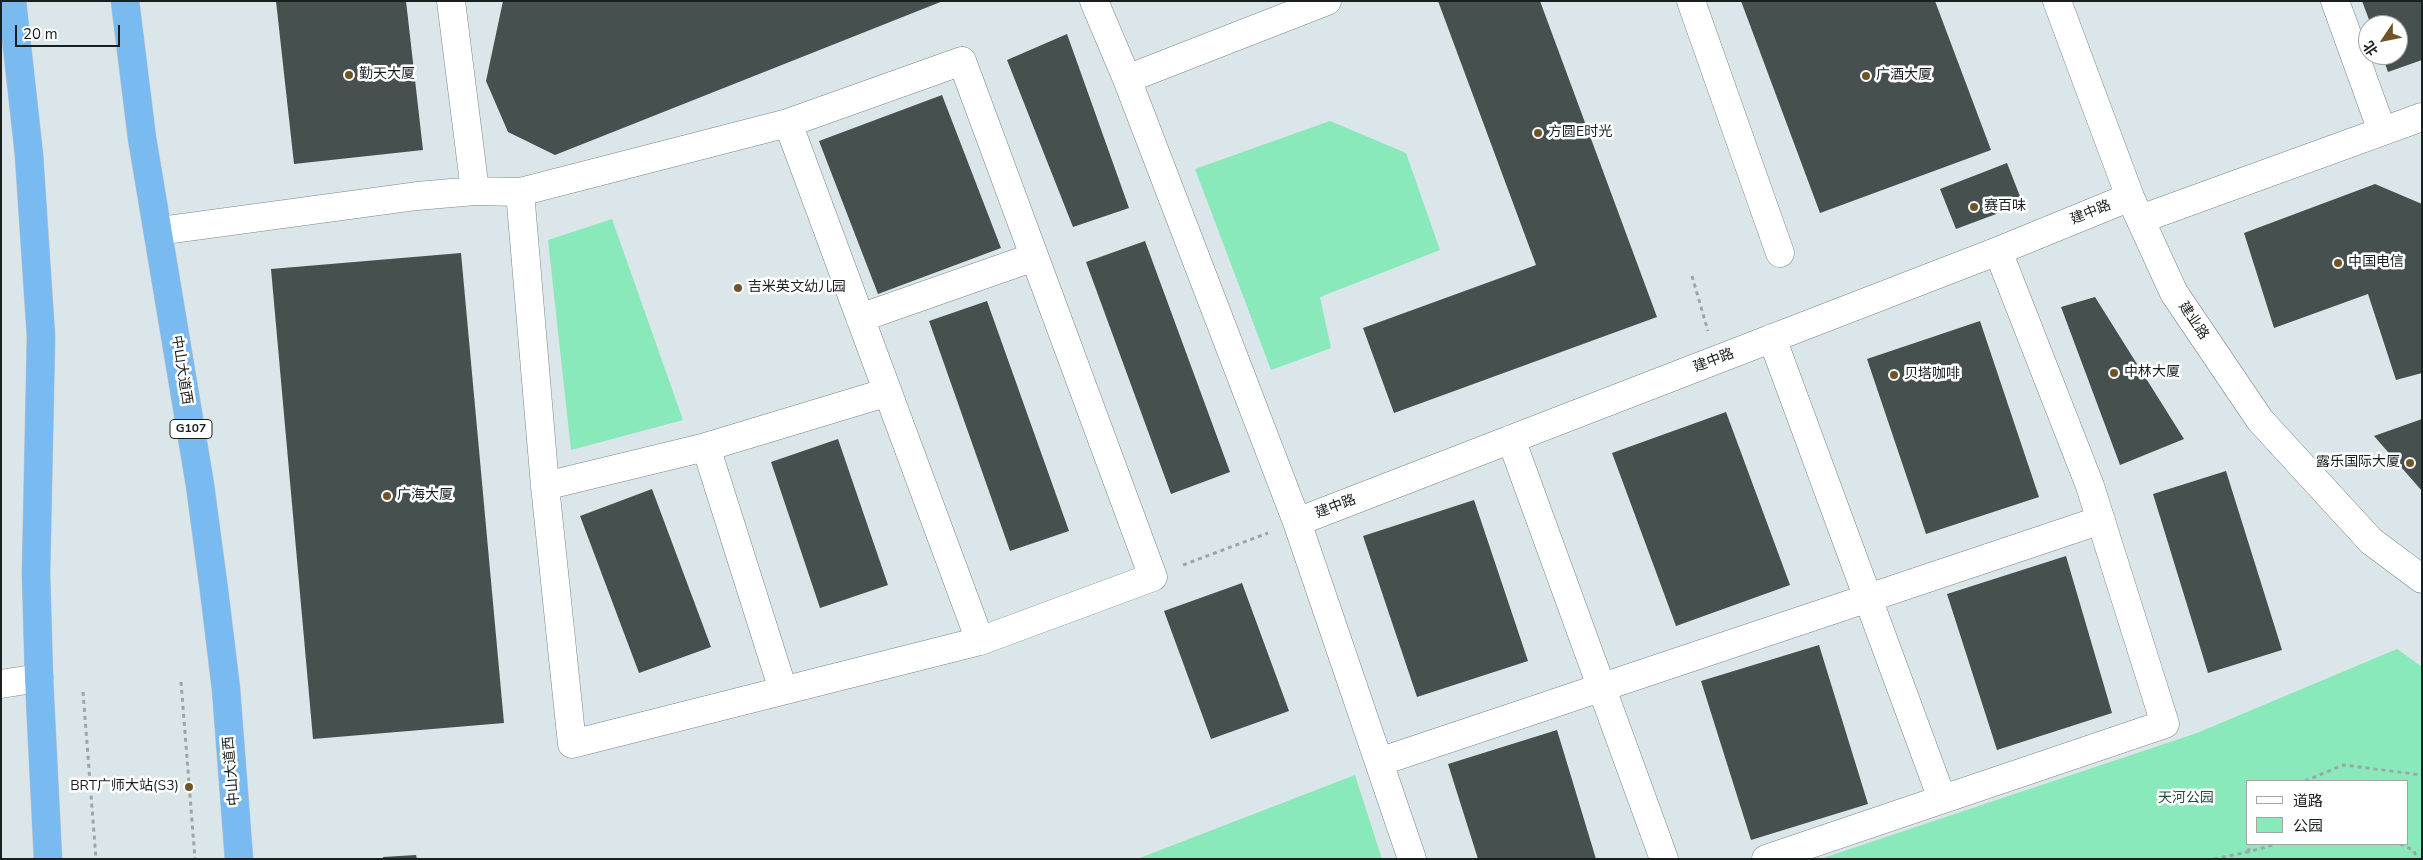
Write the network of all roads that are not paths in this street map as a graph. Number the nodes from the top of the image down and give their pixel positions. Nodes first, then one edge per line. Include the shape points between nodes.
1 (12, 1) edge
2 (125, 1) edge
3 (451, 1) edge
4 (1094, 1) edge
5 (1327, 1) edge
6 (1690, 1) edge
7 (2057, 1) edge
8 (2335, 1) edge
9 (1127, 79) junction
10 (2422, 117) edge
11 (788, 123) junction
12 (2382, 131) junction
13 (475, 192) junction
14 (520, 192) junction
15 (2136, 208) junction
16 (159, 230) junction
17 (1998, 251) junction
18 (1780, 253) dead end
19 (1034, 256) junction
20 (860, 318) junction
21 (1772, 338) junction
22 (888, 392) junction
23 (1511, 439) junction
24 (706, 448) junction
25 (545, 486) junction
26 (2101, 520) junction
27 (1297, 522) junction
28 (2422, 579) edge
29 (1868, 598) junction
30 (980, 641) junction
31 (38, 678) junction
32 (1, 684) edge
33 (1602, 687) junction
34 (784, 690) junction
35 (1379, 762) junction
36 (1942, 799) junction
37 (48, 859) edge
38 (239, 859) edge
39 (1412, 859) edge
40 (1664, 859) edge
41 (1766, 859) edge

1 - 31 highway via 29,155 41,336 36,574
2 - 16 highway, 中山大道西 / G107 via 142,138
3 - 13 street
4 - 9 street
5 - 9 street
6 - 18 street
7 - 15 street, 建业路
8 - 12 street
9 - 27 street
10 - 12 street, 建中路
11 - 14 street
11 - 19 street via 962,61
11 - 20 street
12 - 15 street, 建中路
13 - 14 street
13 - 16 street via 417,196
14 - 25 street
15 - 17 street, 建中路
15 - 28 street, 建业路 via 2174,293 2260,420 2371,541
16 - 38 highway, 中山大道西 / G107 via 214,590 226,689
17 - 21 street, 建中路
17 - 26 street
19 - 20 street
19 - 30 street via 1153,577
20 - 22 street
21 - 23 street, 建中路
21 - 29 street
22 - 24 street
22 - 30 street
23 - 27 street, 建中路
23 - 33 street
24 - 25 street
24 - 34 street
25 - 34 street via 572,744
26 - 29 street
26 - 36 street via 2165,724
27 - 35 street
29 - 33 street
29 - 36 street
30 - 34 street
31 - 32 street
31 - 37 highway
33 - 35 street
33 - 40 street
35 - 39 street
36 - 41 street

